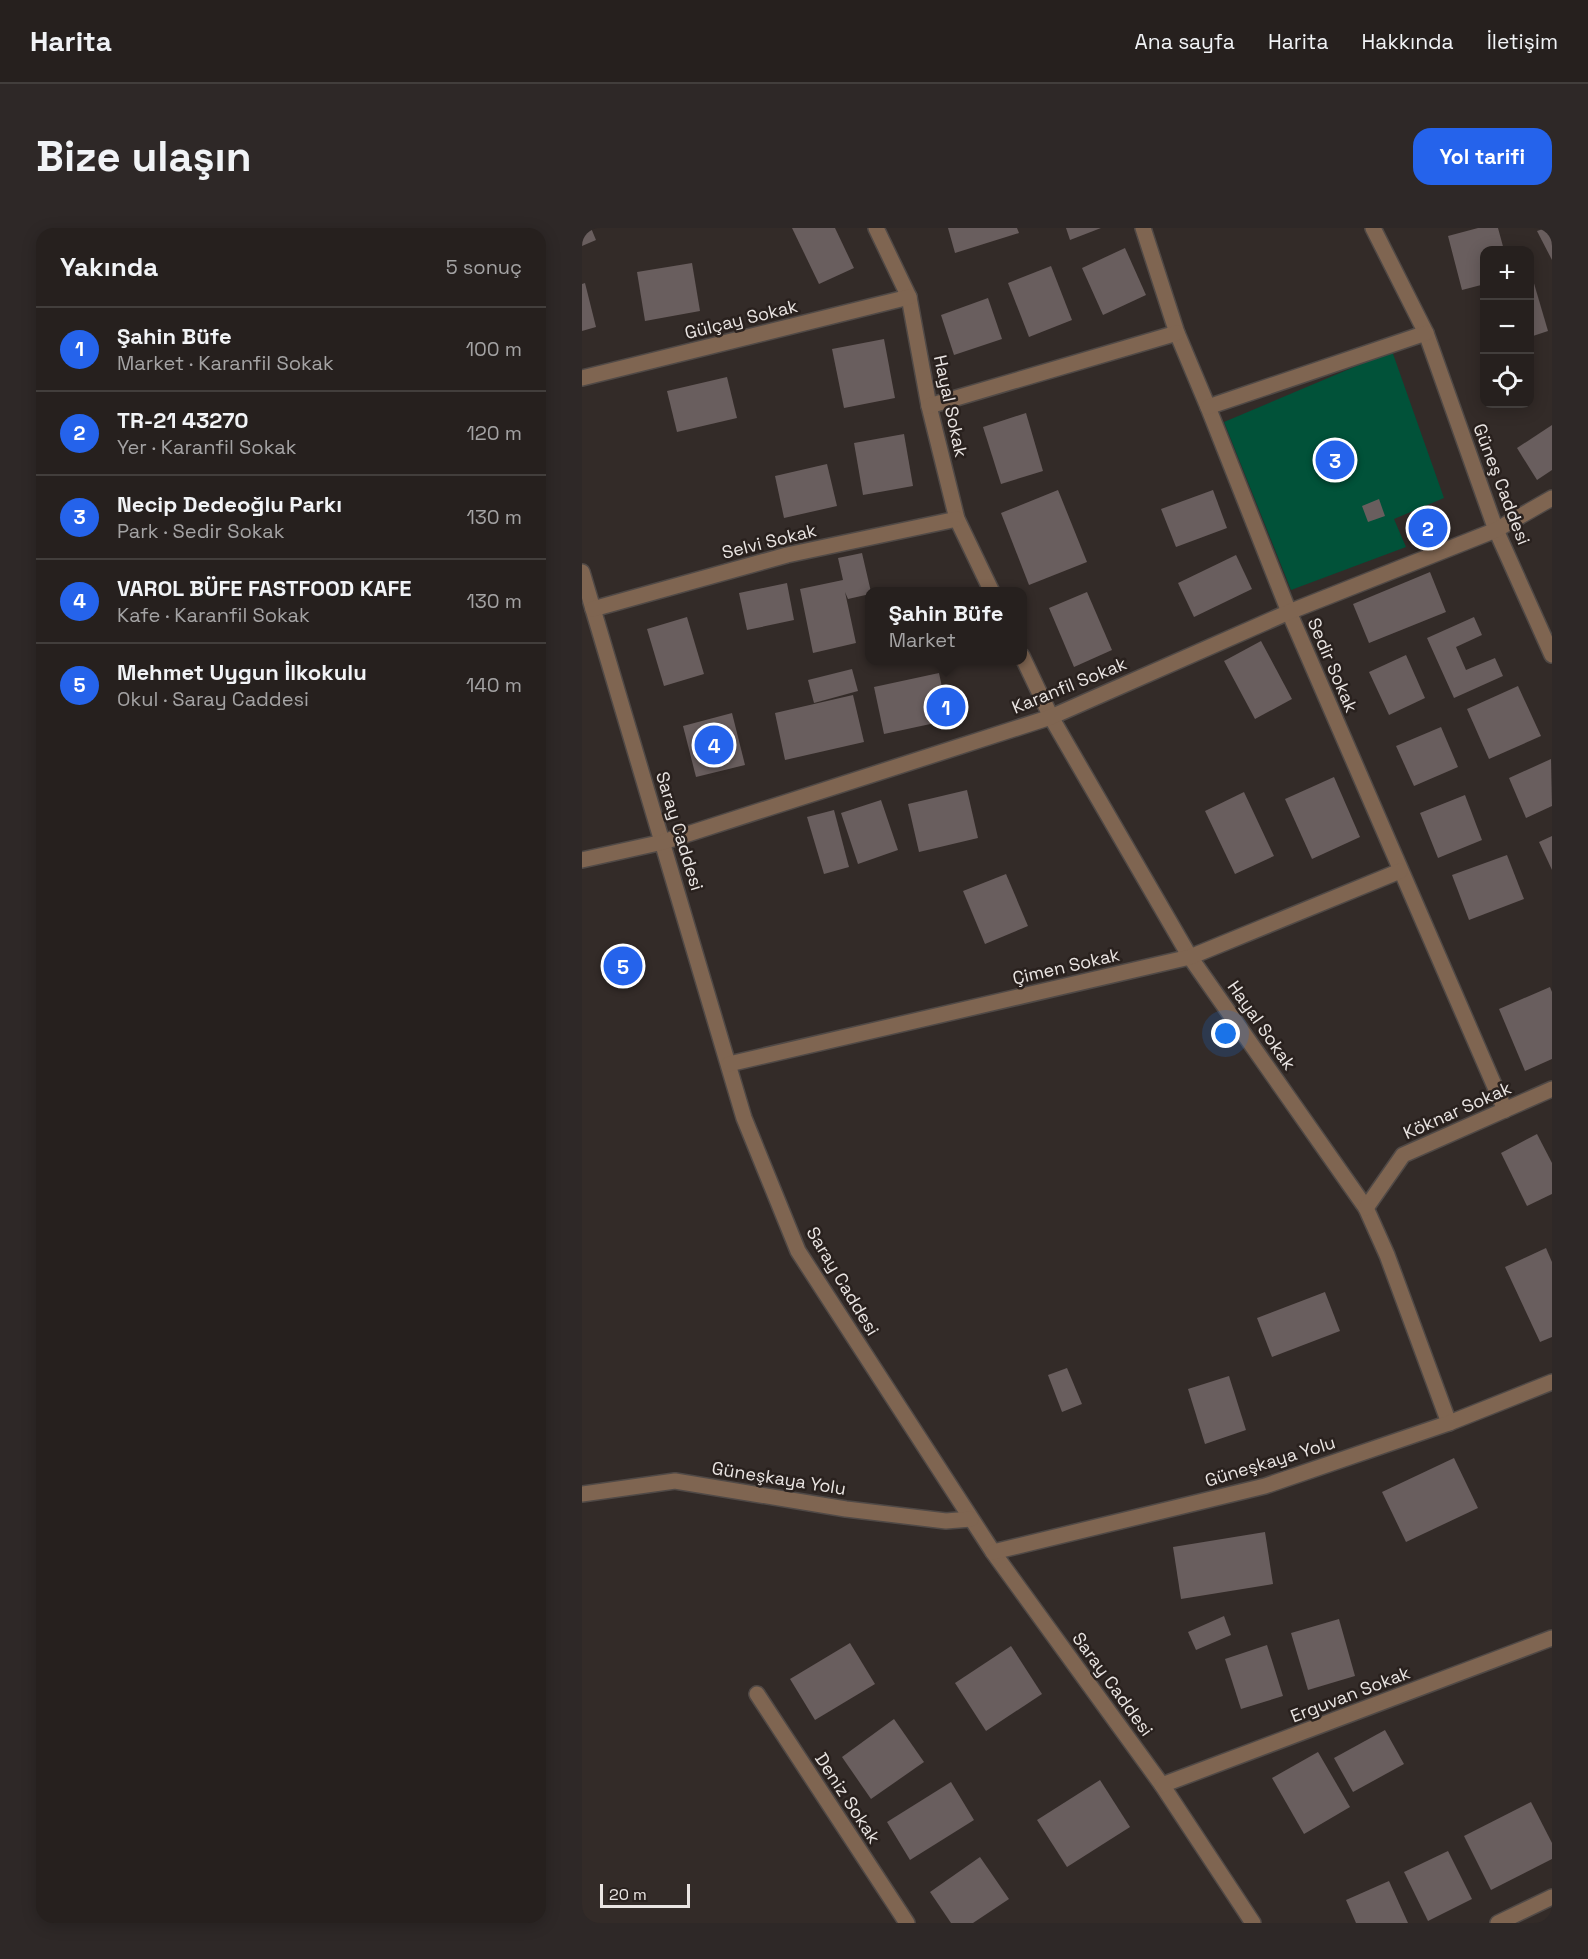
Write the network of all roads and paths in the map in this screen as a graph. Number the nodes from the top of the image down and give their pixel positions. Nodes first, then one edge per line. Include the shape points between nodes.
1 (876, 228) edge
2 (1143, 228) edge
3 (1373, 228) edge
4 (909, 297) junction
5 (1177, 333) junction
6 (1425, 333) junction
7 (582, 378) edge
8 (929, 406) junction
9 (1208, 407) junction
10 (1552, 498) edge
11 (957, 519) junction
12 (1496, 530) junction
13 (582, 572) edge
14 (990, 587) edge
15 (593, 609) junction
16 (1289, 612) junction
17 (1552, 655) edge
18 (1027, 665) edge
19 (1051, 717) junction
20 (663, 842) junction
21 (582, 860) edge
22 (1400, 871) junction
23 (1190, 957) junction
24 (729, 1064) junction
25 (1552, 1089) edge
26 (1505, 1110) junction
27 (1366, 1208) junction
28 (1552, 1382) edge
29 (1449, 1423) junction
30 (582, 1494) edge
31 (971, 1519) junction
32 (993, 1552) junction
33 (1552, 1638) edge
34 (756, 1694) dead end
35 (1162, 1785) junction
36 (1552, 1897) edge
37 (907, 1923) edge
38 (1253, 1923) edge
39 (1498, 1923) edge

1 - 4 street, Hayal Sokak
2 - 5 street, Sedir Sokak
3 - 6 street, Güneş Caddesi
4 - 7 street, Gülçay Sokak
4 - 8 street, Hayal Sokak
5 - 8 street
5 - 9 street, Sedir Sokak
6 - 9 street
6 - 12 street, Güneş Caddesi
8 - 11 street, Hayal Sokak
9 - 16 street, Sedir Sokak
10 - 12 street, Karanfil Sokak
11 - 14 street, Hayal Sokak
11 - 15 street, Selvi Sokak via 788,555
12 - 16 street, Karanfil Sokak
12 - 17 street, Güneş Caddesi
13 - 15 street, Saray Caddesi
15 - 20 street, Saray Caddesi
16 - 19 street, Karanfil Sokak
16 - 22 street, Sedir Sokak
18 - 19 street, Hayal Sokak
19 - 20 street, Karanfil Sokak
19 - 23 street, Hayal Sokak
20 - 21 street, Karanfil Sokak
20 - 24 street, Saray Caddesi
22 - 23 street, Çimen Sokak
22 - 26 street, Sedir Sokak
23 - 24 street, Çimen Sokak
23 - 27 street, Hayal Sokak
24 - 31 street, Saray Caddesi via 744,1118 798,1251
25 - 26 street, Köknar Sokak
26 - 27 street, Köknar Sokak via 1403,1155
27 - 29 street, Hayal Sokak via 1387,1254
28 - 29 street, Güneşkaya Yolu
29 - 32 street, Güneşkaya Yolu via 1265,1486
30 - 31 street, Güneşkaya Yolu via 675,1481 846,1509 946,1521
31 - 32 street, Saray Caddesi
32 - 35 street, Saray Caddesi
33 - 35 street, Erguvan Sokak
34 - 37 street, Deniz Sokak
35 - 38 street, Saray Caddesi
36 - 39 street

